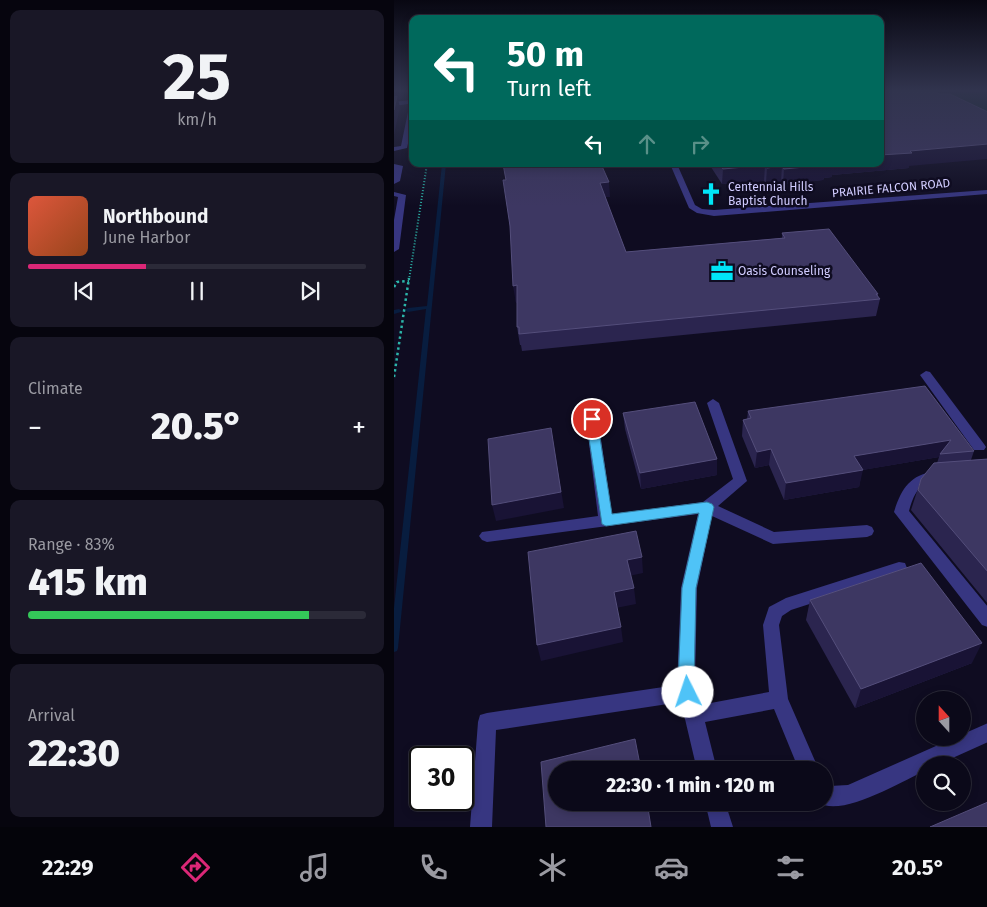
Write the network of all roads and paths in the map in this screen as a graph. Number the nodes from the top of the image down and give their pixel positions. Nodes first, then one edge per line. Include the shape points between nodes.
1 (406, 129) edge
2 (394, 149) edge
3 (394, 166) edge
4 (427, 167) edge
5 (674, 167) edge
6 (394, 182) edge
7 (987, 192) edge
8 (394, 194) edge
9 (394, 249) edge
10 (408, 281) junction
11 (394, 287) edge
12 (926, 376) dead end
13 (394, 377) edge
14 (713, 404) dead end
15 (592, 419) dead end
16 (979, 448) dead end
17 (951, 475) edge
18 (707, 507) junction
19 (606, 520) junction
20 (867, 531) dead end
21 (487, 536) dead end
22 (900, 568) edge
23 (987, 620) edge
24 (688, 692) junction
25 (780, 699) junction
26 (694, 715) junction
27 (987, 732) edge
28 (705, 761) edge
29 (805, 761) edge
30 (833, 796) edge
31 (718, 811) edge
32 (481, 827) edge
33 (722, 827) edge

1 - 2 street via 404,148
3 - 6 street via 399,166
4 - 10 path
5 - 7 street, PRAIRIE FALCON ROAD via 692,206 706,212
8 - 9 street via 402,195
10 - 11 path via 397,282
10 - 13 path
12 - 16 street
14 - 18 street via 740,481
15 - 19 street
17 - 23 street via 924,477 908,490 901,512
18 - 19 street
18 - 20 street via 773,538
18 - 24 street via 689,588
19 - 21 street
22 - 25 street via 786,605 775,612 771,625
24 - 26 street
24 - 32 street via 487,722
25 - 26 street
25 - 29 street
26 - 28 street
27 - 30 street via 849,795
31 - 33 street

